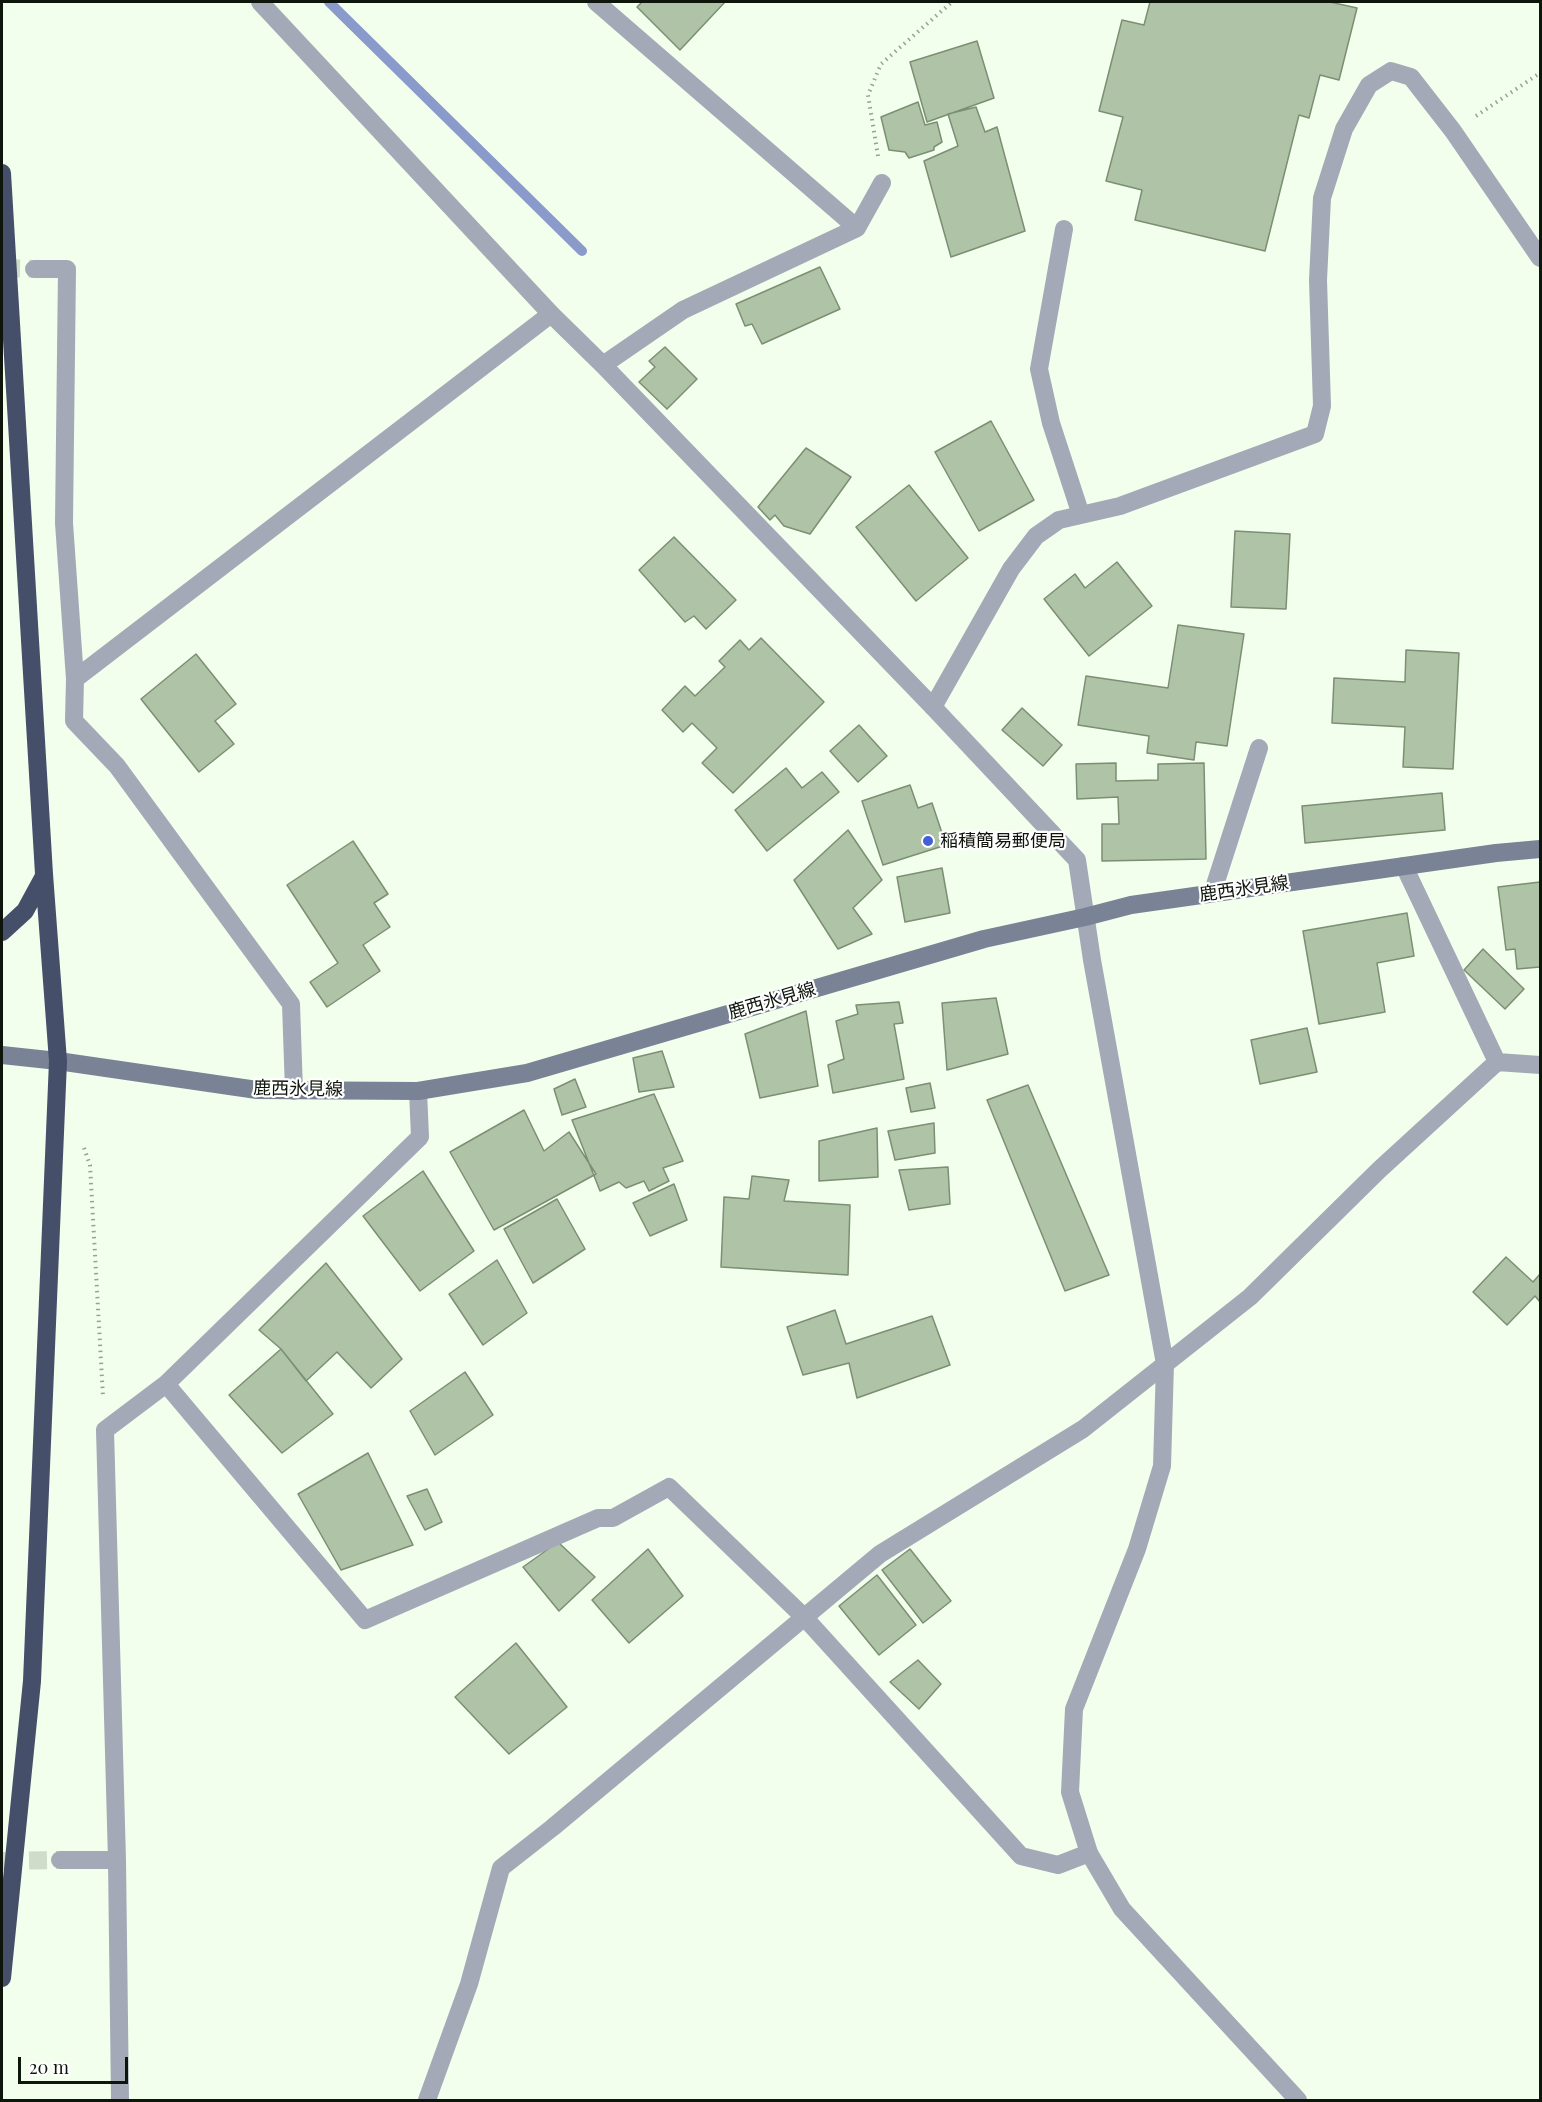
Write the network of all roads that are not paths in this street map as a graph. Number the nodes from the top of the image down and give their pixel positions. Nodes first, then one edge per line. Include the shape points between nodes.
1 (260, 2) edge
2 (596, 2) edge
3 (2, 173) edge
4 (882, 183) road end
5 (857, 228) junction
6 (1064, 229) dead end
7 (1540, 258) edge
8 (34, 268) tunnel mouth
9 (551, 314) junction
10 (603, 365) junction
11 (1082, 515) junction
12 (75, 679) junction
13 (933, 707) junction
14 (1259, 748) dead end
15 (1540, 849) edge
16 (1404, 866) junction
17 (44, 874) junction
18 (1212, 894) junction
19 (1085, 917) junction
20 (2, 932) edge
21 (2, 1055) edge
22 (58, 1061) junction
23 (1497, 1062) junction
24 (1540, 1065) edge
25 (294, 1091) junction
26 (418, 1091) junction
27 (1165, 1364) junction
28 (166, 1384) junction
29 (805, 1618) junction
30 (1089, 1853) junction
31 (60, 1860) tunnel mouth
32 (117, 1860) junction
33 (2, 1978) edge
34 (120, 2100) edge
35 (427, 2100) edge
36 (1298, 2100) edge

1 - 9 street
2 - 5 street
3 - 17 highway
4 - 5 street
5 - 10 street via 683,310
6 - 11 street via 1039,369 1051,423
7 - 11 street via 1411,77 1391,70 1369,85 1344,129 1322,198 1318,280 1322,406 1315,434 1120,506
8 - 12 street via 67,268 64,523
9 - 10 street
9 - 12 street
10 - 13 street
11 - 13 street via 1059,520 1036,536 1011,569
12 - 25 street via 74,721 117,766 291,1004
13 - 19 street via 1077,860
14 - 18 street
15 - 16 main road, 鹿西氷見線
16 - 18 main road, 鹿西氷見線
16 - 23 street
17 - 20 highway via 25,911
17 - 22 highway
18 - 19 main road, 鹿西氷見線 via 1131,905
19 - 26 main road, 鹿西氷見線 via 984,939 527,1073
19 - 27 street
21 - 22 main road, 鹿西氷見線
22 - 25 main road, 鹿西氷見線 via 257,1090
22 - 33 highway via 32,1681
23 - 24 street
23 - 27 street via 1379,1170 1250,1297
25 - 26 main road, 鹿西氷見線
26 - 28 street via 420,1137
27 - 29 street via 1083,1429 880,1554
27 - 30 street via 1162,1466 1137,1549 1074,1709 1070,1792
28 - 29 street via 365,1620 598,1518 613,1518 669,1487
28 - 32 street via 105,1430
29 - 30 street via 1021,1856 1058,1865
29 - 35 street via 501,1868 469,1984
30 - 36 street via 1122,1909
31 - 32 street
32 - 34 street

